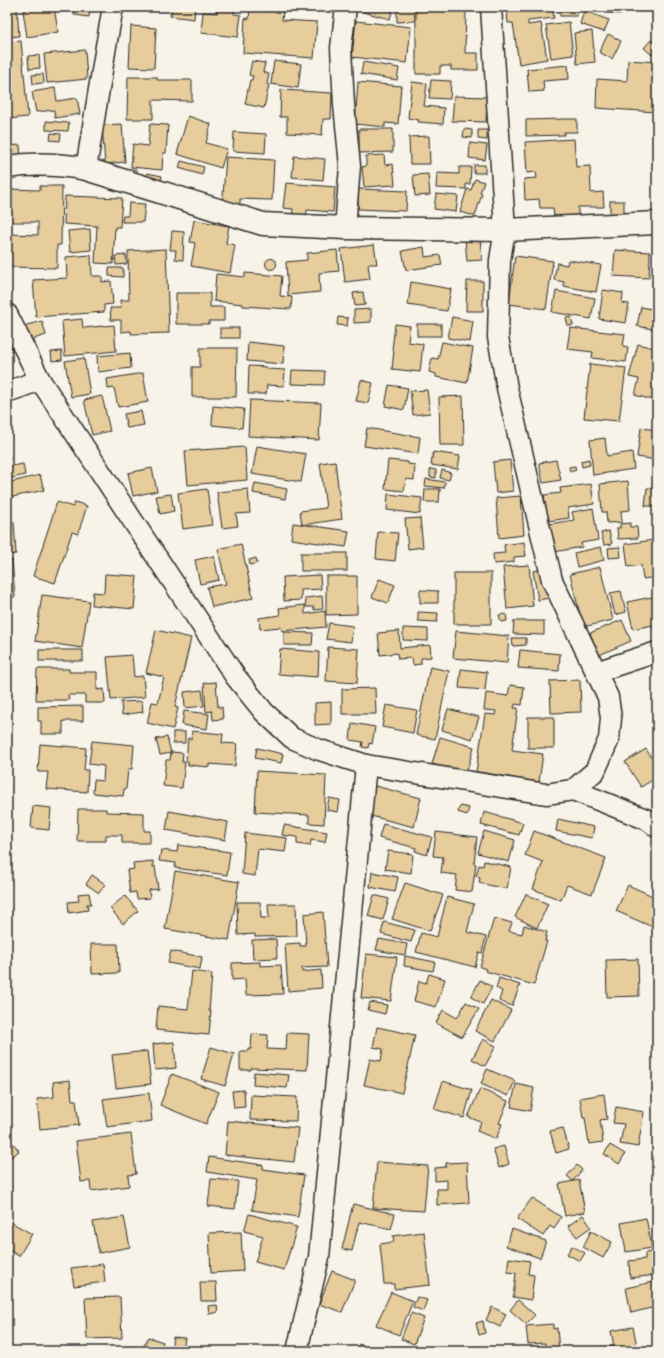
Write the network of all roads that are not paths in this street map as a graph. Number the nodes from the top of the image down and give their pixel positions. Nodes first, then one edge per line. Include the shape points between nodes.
1 (113, 7) edge
2 (346, 7) edge
3 (491, 7) edge
4 (7, 167) edge
5 (86, 169) junction
6 (657, 223) edge
7 (345, 228) junction
8 (505, 230) junction
9 (7, 314) edge
10 (40, 380) junction
11 (7, 392) edge
12 (657, 652) edge
13 (596, 672) junction
14 (366, 766) junction
15 (574, 790) junction
16 (657, 827) edge
17 (297, 1351) edge

1 - 5 street
2 - 7 street via 341,48 350,166
3 - 8 street
4 - 5 main road via 30,164 64,165
5 - 7 main road via 263,224
6 - 8 main road
7 - 8 main road
8 - 13 street via 500,260 498,337 507,388 552,580
9 - 10 street
10 - 11 street
10 - 14 street via 235,676 264,712 292,738
12 - 13 street
13 - 15 street via 608,697 611,718 609,739 595,771
14 - 15 street via 546,794
14 - 17 street via 319,1257
15 - 16 street via 648,820

